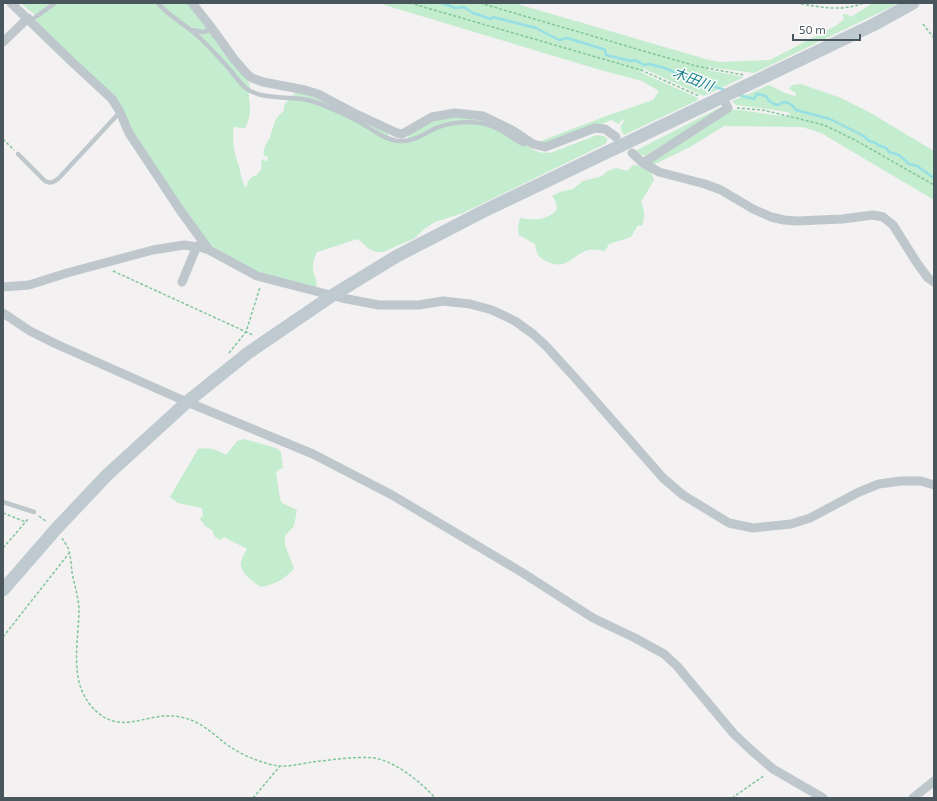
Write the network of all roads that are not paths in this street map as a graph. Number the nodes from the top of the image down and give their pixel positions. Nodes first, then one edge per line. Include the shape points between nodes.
1 (11, 3) edge
2 (55, 3) edge
3 (158, 3) edge
4 (192, 3) edge
5 (913, 3) edge
6 (29, 20) junction
7 (213, 29) junction
8 (192, 30) junction
9 (3, 42) edge
10 (722, 98) junction
11 (120, 112) junction
12 (616, 137) dead end
13 (530, 142) junction
14 (632, 153) dead end
15 (18, 154) road end
16 (643, 163) junction
17 (197, 246) junction
18 (209, 250) junction
19 (182, 282) dead end
20 (934, 282) edge
21 (3, 287) edge
22 (333, 296) junction
23 (3, 313) edge
24 (187, 402) junction
25 (934, 485) edge
26 (3, 502) edge
27 (34, 512) road end
28 (3, 590) edge
29 (934, 781) edge
30 (823, 798) edge
31 (913, 798) edge

1 - 6 street
2 - 6 lane
3 - 8 lane
4 - 7 street
5 - 10 street
6 - 9 street
6 - 11 street via 116,104
7 - 8 lane via 203,32
7 - 13 street via 252,78 318,94 397,133 402,134 432,117 455,113 483,116
8 - 13 lane via 247,89 265,95 311,101 356,120 393,140 410,140 455,123 472,122 498,128 523,144
10 - 16 street via 728,108
10 - 22 street via 484,211 397,256
11 - 15 lane via 52,183 45,181
11 - 18 street via 129,133
12 - 13 street via 602,128 595,128 545,147
14 - 16 street
16 - 20 street via 659,172 722,190 761,213 784,220 842,219 874,215 883,217 893,225 917,263
17 - 18 street
17 - 19 street
17 - 21 street via 184,245 154,250 29,285
18 - 22 street via 257,276
22 - 24 street via 264,342
22 - 25 street via 379,306 419,305 443,301 470,304 492,310 515,321 546,346 663,478 683,495 729,523 753,528 791,524 810,518 879,484 921,481
23 - 24 street via 56,344
24 - 28 street via 107,475
24 - 30 street via 313,454 392,495 593,618 664,654 734,734 773,769
26 - 27 lane
29 - 31 street

